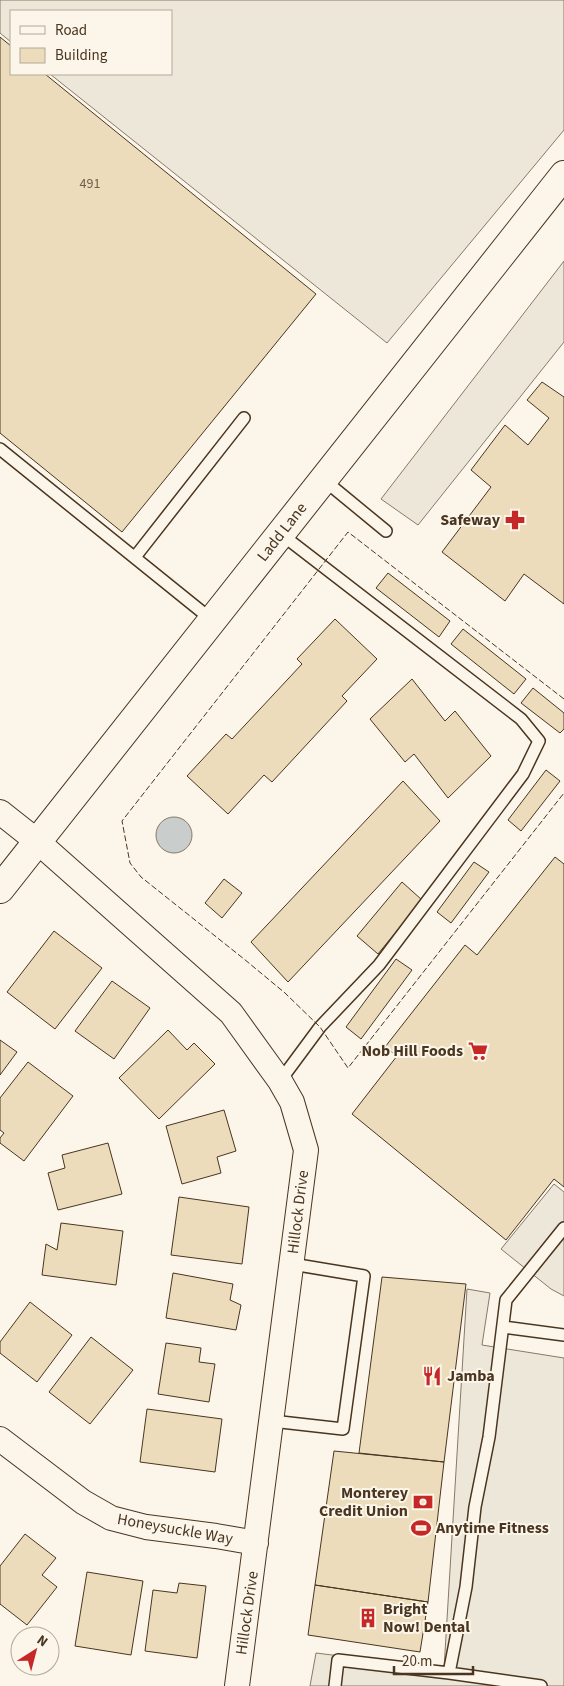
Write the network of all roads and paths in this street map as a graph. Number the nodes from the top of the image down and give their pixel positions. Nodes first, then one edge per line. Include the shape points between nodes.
1 (564, 175) edge
2 (244, 418) dead end
3 (0, 449) edge
4 (323, 480) junction
5 (386, 531) dead end
6 (280, 534) junction
7 (135, 557) junction
8 (212, 620) junction
9 (0, 812) edge
10 (38, 842) junction
11 (0, 890) edge
12 (280, 1081) junction
13 (564, 1228) edge
14 (292, 1264) junction
15 (503, 1327) junction
16 (564, 1335) edge
17 (272, 1421) junction
18 (0, 1439) edge
19 (256, 1543) junction
20 (449, 1672) junction
21 (237, 1686) edge
22 (335, 1686) edge
23 (541, 1686) edge

1 - 4 street, Ladd Lane
2 - 7 lane
3 - 7 lane
4 - 5 lane
4 - 6 street, Ladd Lane
6 - 8 street, Ladd Lane
6 - 12 lane via 521,719 539,740 524,774 385,957 320,1027
7 - 8 lane
8 - 10 street, Ladd Lane
9 - 10 street, Hillock Drive
10 - 11 street, Ladd Lane
10 - 12 street, Hillock Drive via 232,1013
12 - 14 street, Hillock Drive via 292,1102 306,1150
13 - 15 lane via 506,1300
14 - 17 street, Hillock Drive
14 - 17 lane via 364,1276 343,1429
15 - 16 lane
15 - 20 lane via 489,1437 475,1506 466,1587
17 - 19 street, Hillock Drive
18 - 19 street, Honeysuckle Way via 82,1502 111,1518 146,1527
19 - 21 street, Hillock Drive
20 - 22 lane via 338,1660
20 - 23 lane

